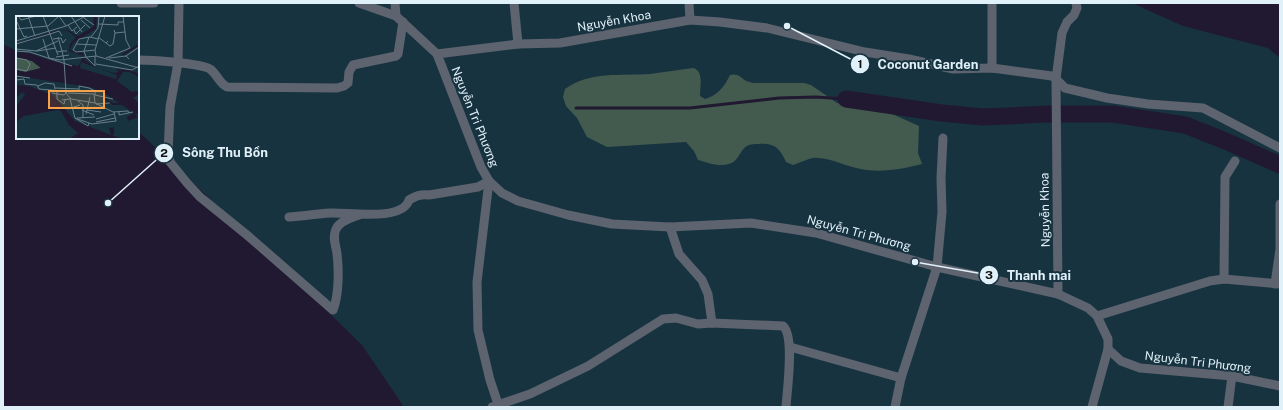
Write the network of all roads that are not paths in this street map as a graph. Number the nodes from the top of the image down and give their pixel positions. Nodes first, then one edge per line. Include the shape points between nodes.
1 (127, 3) edge
2 (154, 3) edge
3 (179, 3) edge
4 (359, 3) edge
5 (395, 3) edge
6 (514, 3) edge
7 (689, 3) edge
8 (992, 3) edge
9 (1076, 3) edge
10 (400, 19) junction
11 (690, 20) junction
12 (518, 44) junction
13 (437, 54) junction
14 (139, 60) edge
15 (178, 63) junction
16 (992, 68) junction
17 (1056, 80) junction
18 (943, 138) dead end
19 (1280, 148) edge
20 (1235, 161) dead end
21 (490, 181) junction
22 (1280, 204) edge
23 (359, 215) junction
24 (289, 217) dead end
25 (670, 228) junction
26 (937, 267) junction
27 (1224, 279) junction
28 (1277, 284) edge
29 (1058, 294) junction
30 (1098, 316) junction
31 (712, 323) junction
32 (790, 347) junction
33 (1108, 349) junction
34 (1232, 376) junction
35 (901, 378) junction
36 (1280, 386) edge
37 (496, 406) edge
38 (786, 407) edge
39 (895, 407) edge
40 (1092, 407) edge
41 (1228, 407) edge

1 - 2 street
3 - 15 street
4 - 10 street, Nguyễn Tri Phương
5 - 10 street
6 - 12 street
7 - 11 street
8 - 16 street
9 - 17 street via 1074,15 1066,22 1062,33
10 - 13 street, Nguyễn Tri Phương
10 - 15 street via 397,55 353,64 348,72 348,83 338,88 227,87 209,69
11 - 12 street, Nguyễn Khoa via 560,43
11 - 16 street, Nguyễn Khoa via 767,28 953,70
12 - 13 street, Nguyễn Khoa
13 - 21 street, Nguyễn Tri Phương via 481,167
14 - 15 street
15 - 23 street via 170,107 168,154 173,166 200,197 334,310 337,295 334,235 338,226
16 - 17 street, Nguyễn Khoa via 1044,74
17 - 19 street, Nguyễn Khoa via 1065,88 1107,98 1203,108
17 - 29 street, Nguyễn Khoa
18 - 26 street via 942,212
20 - 27 street via 1225,177
21 - 23 street via 478,187 422,194 408,200 402,209
21 - 25 street, Nguyễn Tri Phương via 502,193 518,201 568,215 612,224
21 - 37 street via 477,282 478,330
22 - 28 street
23 - 24 street via 331,213
25 - 26 street, Nguyễn Tri Phương via 751,223 816,233
25 - 31 street via 679,254 702,280 708,294
26 - 29 street, Nguyễn Tri Phương
26 - 35 street
27 - 28 street
27 - 30 street via 1210,281
29 - 30 street, Nguyễn Tri Phương via 1088,308
30 - 33 street via 1108,339
31 - 32 street via 783,326 787,330
31 - 37 street via 698,324 676,318 663,319 588,366 530,394
32 - 35 street
32 - 38 street
33 - 34 street, Nguyễn Tri Phương via 1121,361 1140,368
33 - 40 street
34 - 36 street, Nguyễn Tri Phương
34 - 41 street
35 - 39 street

